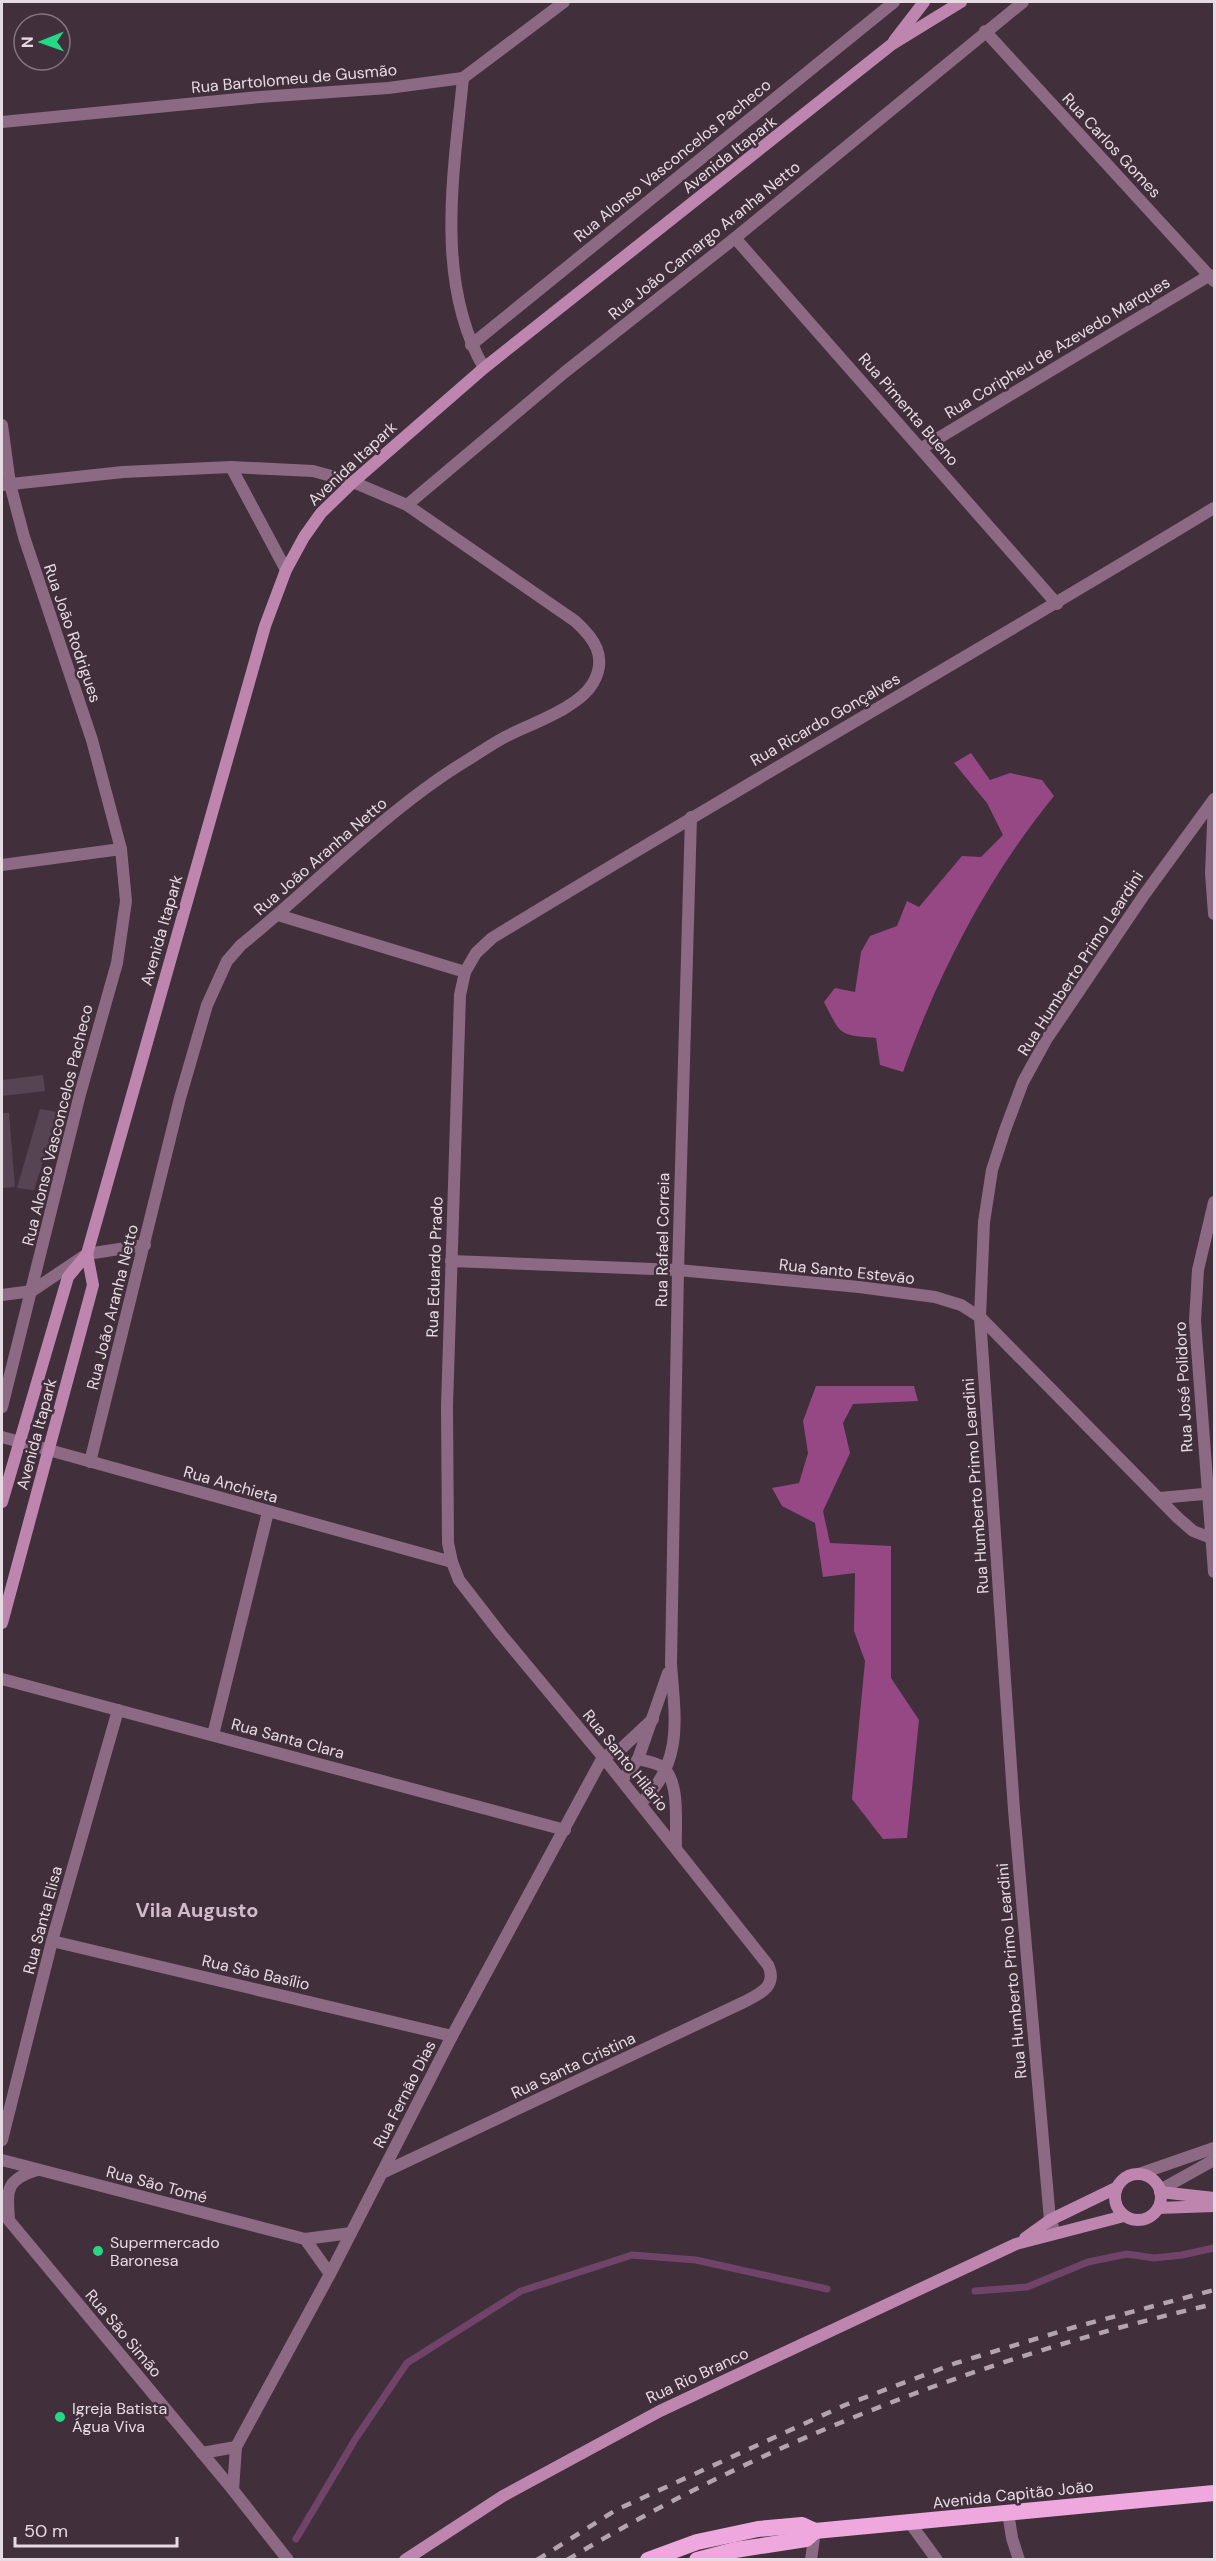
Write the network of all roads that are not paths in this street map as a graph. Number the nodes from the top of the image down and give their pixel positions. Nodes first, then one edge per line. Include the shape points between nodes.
1 (564, 2) edge
2 (894, 2) edge
3 (924, 2) edge
4 (961, 2) edge
5 (1023, 2) edge
6 (985, 31) junction
7 (891, 45) junction
8 (463, 78) junction
9 (2, 122) edge
10 (735, 238) junction
11 (1212, 278) edge
12 (471, 345) junction
13 (484, 368) junction
14 (2, 425) edge
15 (922, 448) junction
16 (231, 467) junction
17 (353, 482) junction
18 (6, 485) edge
19 (406, 505) junction
20 (1215, 508) edge
21 (286, 570) junction
22 (1057, 604) junction
23 (1214, 800) edge
24 (691, 817) junction
25 (121, 849) junction
26 (2, 865) edge
27 (1215, 914) edge
28 (278, 915) junction
29 (465, 972) junction
30 (1215, 1202) edge
31 (145, 1245) junction
32 (87, 1254) junction
33 (451, 1261) junction
34 (678, 1270) junction
35 (32, 1291) junction
36 (2, 1295) edge
37 (980, 1317) junction
38 (2, 1407) edge
39 (2, 1437) edge
40 (19, 1441) junction
41 (48, 1450) junction
42 (90, 1462) junction
43 (1211, 1494) edge
44 (1160, 1498) junction
45 (2, 1503) edge
46 (268, 1512) junction
47 (1213, 1537) edge
48 (452, 1562) junction
49 (1215, 1572) edge
50 (2, 1623) edge
51 (671, 1664) junction
52 (2, 1679) edge
53 (118, 1710) junction
54 (653, 1719) junction
55 (213, 1735) junction
56 (603, 1757) junction
57 (638, 1759) junction
58 (666, 1771) junction
59 (622, 1780) junction
60 (641, 1803) junction
61 (565, 1830) junction
62 (676, 1847) junction
63 (52, 1941) junction
64 (772, 1980) joint
65 (452, 2036) junction
66 (2, 2140) edge
67 (1215, 2148) edge
68 (2, 2160) edge
69 (1215, 2160) edge
70 (38, 2170) junction
71 (382, 2173) junction
72 (1139, 2174) junction
73 (1116, 2188) junction
74 (1160, 2191) junction
75 (1215, 2198) edge
76 (1215, 2206) edge
77 (1158, 2208) junction
78 (5, 2216) edge
79 (1124, 2216) junction
80 (1050, 2220) junction
81 (1055, 2232) junction
82 (351, 2233) junction
83 (305, 2239) junction
84 (1016, 2244) junction
85 (330, 2274) junction
86 (236, 2447) junction
87 (201, 2453) junction
88 (233, 2490) junction
89 (1215, 2493) edge
90 (1008, 2512) junction
91 (910, 2523) junction
92 (815, 2531) junction
93 (288, 2559) edge
94 (405, 2559) edge
95 (648, 2559) edge
96 (697, 2559) edge
97 (812, 2559) edge
98 (937, 2559) edge
99 (1019, 2559) edge

1 - 8 street, Rua Bartolomeu de Gusmão
2 - 12 street, Rua Alonso Vasconcelos Pacheco
3 - 7 main road
4 - 7 main road, Avenida Itapark
5 - 6 street, Rua João Camargo Aranha Netto
6 - 10 street, Rua João Camargo Aranha Netto
6 - 11 street, Rua Carlos Gomes
7 - 13 main road, Avenida Itapark
8 - 9 street, Rua Bartolomeu de Gusmão
8 - 12 street via 453,206 453,261
10 - 15 street, Rua Pimenta Bueno
10 - 19 street, Rua João Camargo Aranha Netto
11 - 15 street, Rua Coripheu de Azevedo Marques
12 - 13 street
13 - 17 main road, Avenida Itapark
14 - 18 street, Rua João Rodrigues
15 - 22 street, Rua Pimenta Bueno
16 - 17 street, Rua João Aranha Netto via 313,471
16 - 18 street, Rua João Aranha Netto via 123,472
16 - 21 street
17 - 19 street, Rua João Aranha Netto
17 - 21 main road, Avenida Itapark via 321,513
18 - 25 street, Rua João Rodrigues via 92,740
19 - 28 street, Rua João Aranha Netto via 591,635 599,651 597,675 581,698 448,772
20 - 22 street, Rua Ricardo Gonçalves
21 - 32 main road, Avenida Itapark via 265,626
22 - 24 street, Rua Ricardo Gonçalves
23 - 27 street via 1211,873
23 - 37 street, Rua Humberto Primo Leardini via 1092,971 1023,1082 992,1170 984,1222
24 - 29 street, Rua Ricardo Gonçalves via 492,938 476,953
24 - 34 street, Rua Rafael Correia
25 - 26 street
25 - 35 street, Rua Alonso Vasconcelos Pacheco via 126,901 117,963
28 - 29 street
28 - 31 street, Rua João Aranha Netto via 227,961 207,1005
29 - 33 street, Rua Eduardo Prado via 458,1021
30 - 43 street, Rua José Polidoro via 1198,1270 1195,1321
31 - 32 street
31 - 42 street, Rua João Aranha Netto
32 - 35 street
32 - 40 main road, Avenida Itapark via 68,1277
32 - 41 main road, Avenida Itapark via 93,1285
33 - 34 street, Rua Santo Estevão
33 - 48 street, Rua Eduardo Prado via 447,1406 448,1543
34 - 37 street, Rua Santo Estevão via 934,1297 961,1305
34 - 51 street, Rua Rafael Correia
35 - 36 street
35 - 38 street, Rua Alonso Vasconcelos Pacheco
37 - 44 street, Rua Santo Estevão
37 - 80 street, Rua Humberto Primo Leardini via 1014,1810
39 - 40 street, Rua Anchieta
40 - 41 street, Rua Anchieta
40 - 45 main road, Avenida Itapark
41 - 42 street, Rua Anchieta
41 - 50 main road, Avenida Itapark
42 - 46 street, Rua Anchieta
43 - 44 street
43 - 47 street, Rua José Polidoro
44 - 47 street, Rua Santo Estevão via 1193,1531
46 - 48 street, Rua Anchieta
46 - 55 street
47 - 49 street, Rua José Polidoro
48 - 56 street, Rua Santo Hilário via 459,1580 487,1617
51 - 54 street, Rua Rafael Correia
51 - 58 street, Rua Rafael Correia via 674,1722
52 - 53 street, Rua Santa Clara
53 - 55 street, Rua Santa Clara
53 - 63 street, Rua Santa Elisa
54 - 56 street, Rua Rafael Correia via 622,1748
54 - 57 street, Rua Rafael Correia
55 - 61 street, Rua Santa Clara
56 - 59 street, Rua Santo Hilário
56 - 61 street, Rua Fernão Dias
57 - 58 street via 653,1762
57 - 59 street, Rua Rafael Correia
58 - 60 street, Rua Rafael Correia via 655,1790
58 - 62 street via 675,1797
59 - 60 street, Rua Santo Hilário
60 - 62 street, Rua Santo Hilário
61 - 65 street, Rua Fernão Dias
62 - 64 street, Rua Santo Hilário via 768,1965
63 - 65 street, Rua São Basílio
63 - 66 street, Rua Santa Elisa
64 - 71 street, Rua Santa Cristina via 752,1998
65 - 71 street, Rua Fernão Dias
67 - 72 street
68 - 70 street, Rua São Tomé
69 - 74 street
70 - 78 street via 16,2177
70 - 83 street, Rua São Tomé
71 - 82 street, Rua Fernão Dias
72 - 73 main road via 1125,2177
72 - 74 main road via 1152,2179
73 - 79 main road via 1115,2203
73 - 80 main road, Rua Rio Branco
74 - 75 main road
74 - 77 main road
76 - 77 main road
77 - 79 main road via 1139,2221
78 - 87 street, Rua São Simão
79 - 81 main road, Rua Rio Branco
80 - 81 street, Rua Humberto Primo Leardini
80 - 84 main road, Rua Rio Branco
81 - 84 main road, Rua Rio Branco
82 - 83 street, Rua São Tomé
82 - 85 street, Rua Fernão Dias
83 - 85 street
84 - 94 main road, Rua Rio Branco via 660,2411 503,2496
85 - 86 street, Rua Fernão Dias
86 - 87 street
86 - 88 street, Rua Fernão Dias
87 - 88 street, Rua São Simão
88 - 93 street, Rua São Simão
89 - 90 highway, Avenida Capitão João
90 - 91 highway, Avenida Capitão João
90 - 99 street
91 - 92 highway, Avenida Capitão João
91 - 98 street
92 - 95 highway, Avenida Capitão João via 802,2525 749,2530
92 - 96 highway, Avenida Capitão João via 806,2539
92 - 97 street

